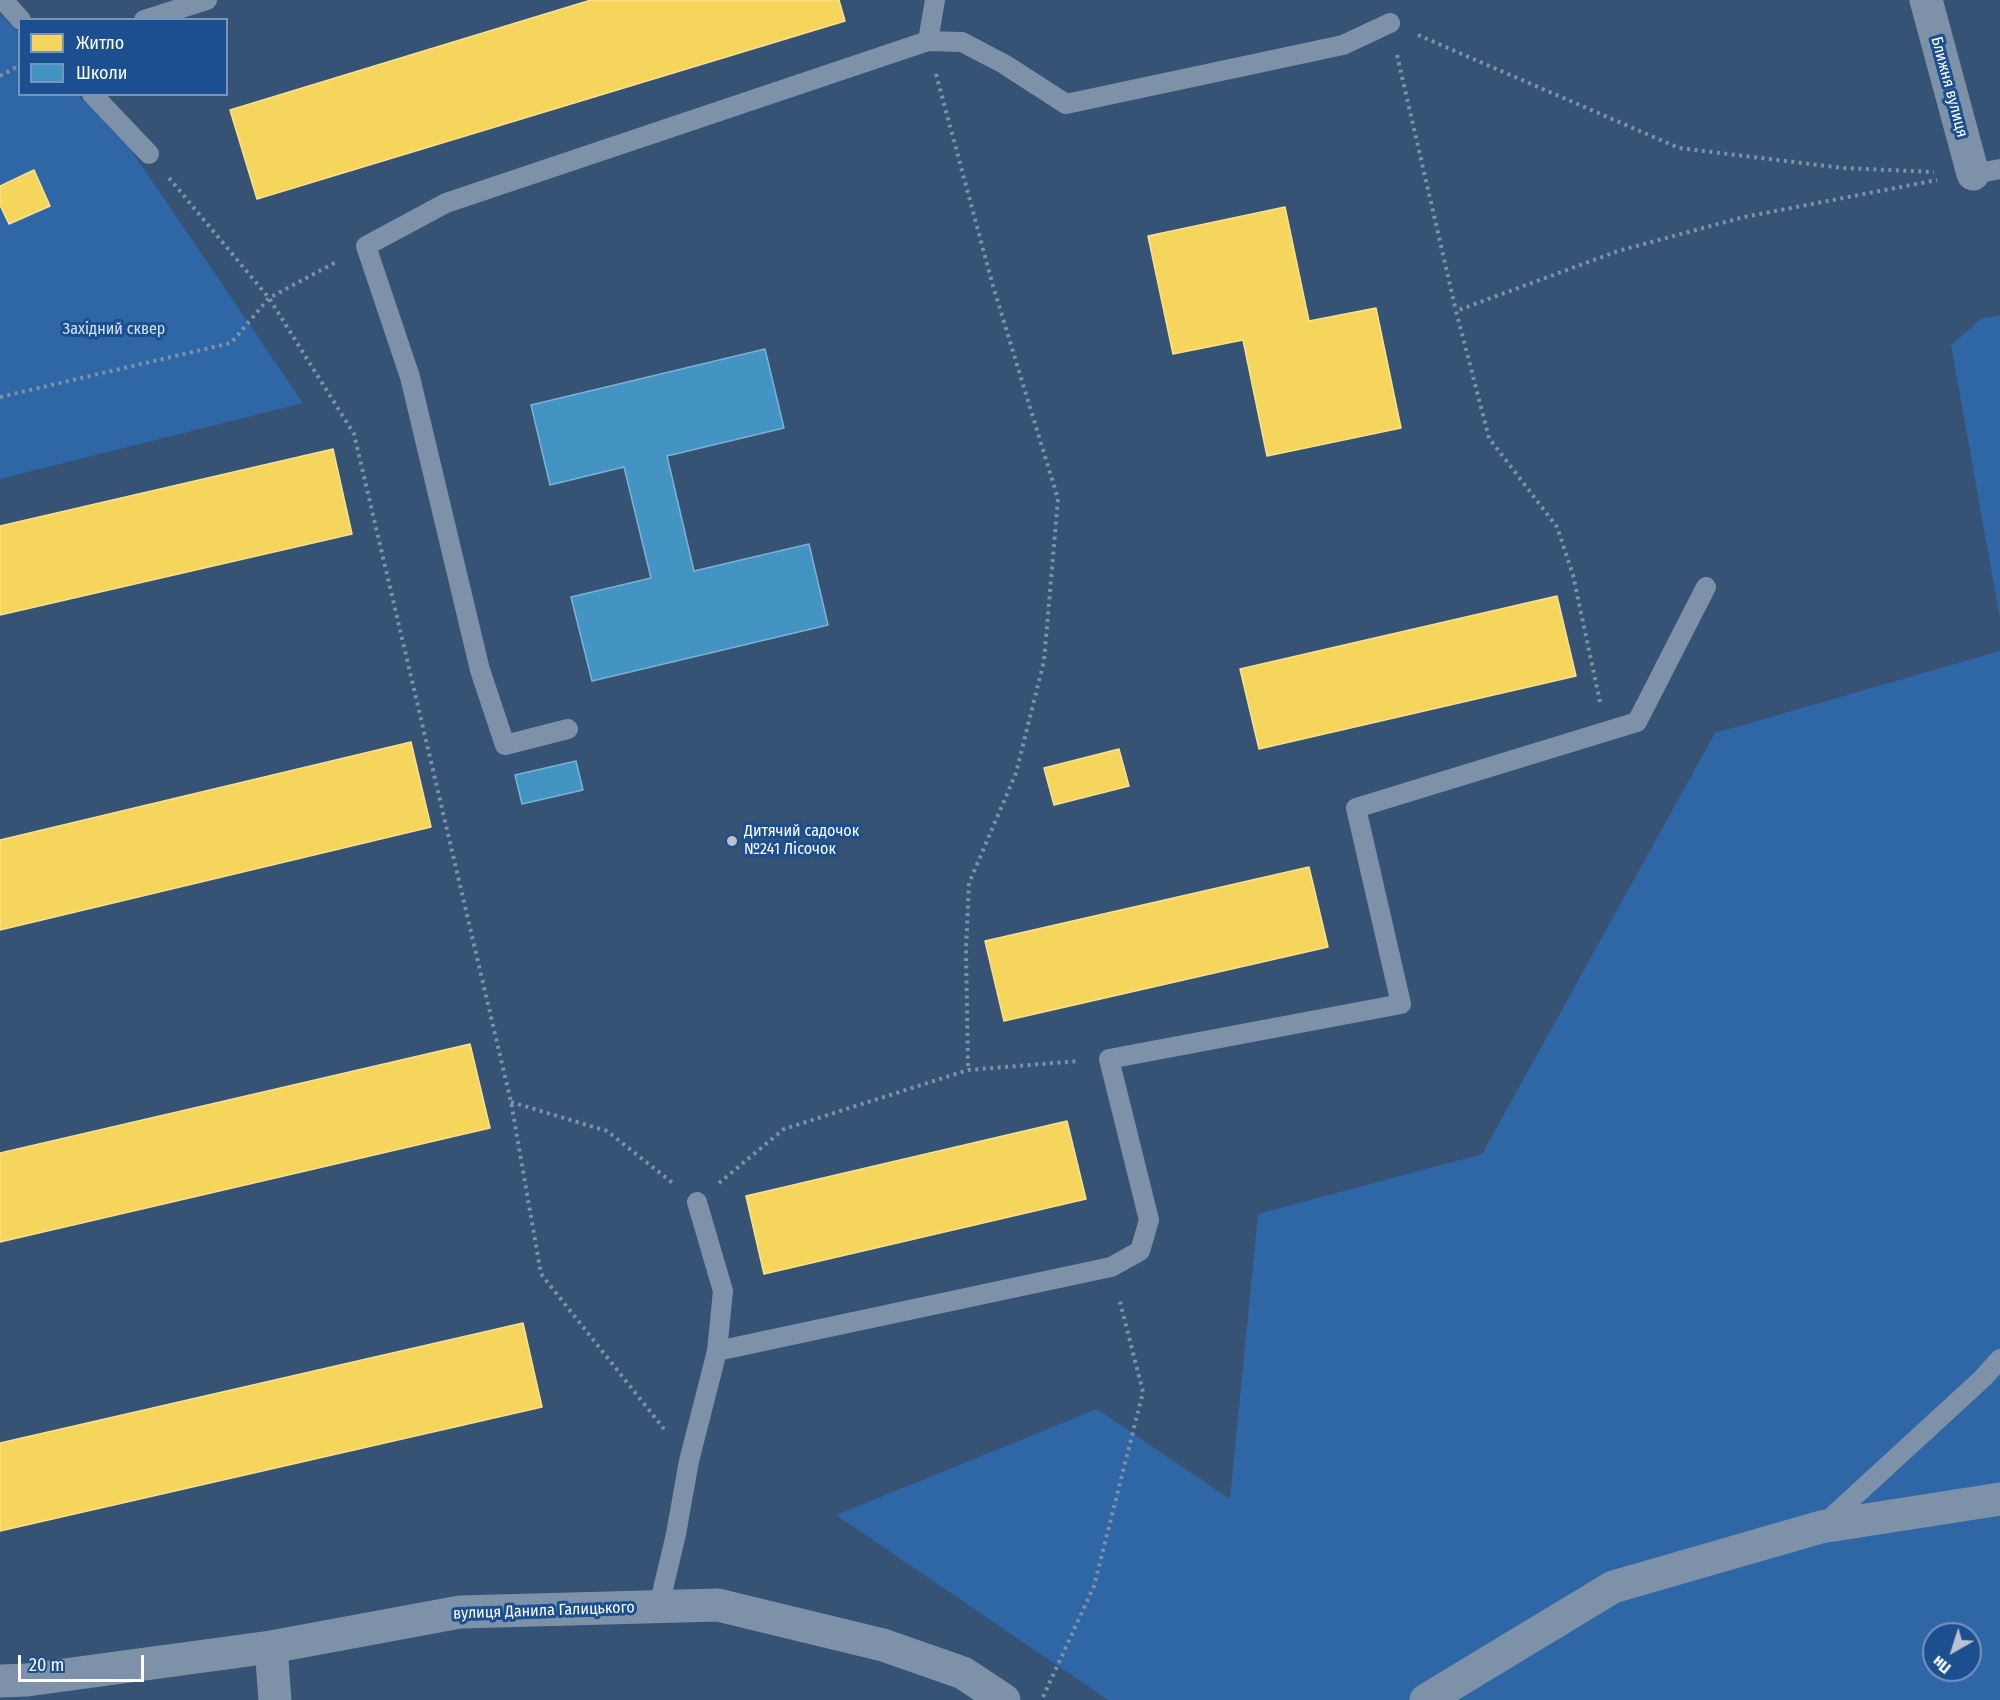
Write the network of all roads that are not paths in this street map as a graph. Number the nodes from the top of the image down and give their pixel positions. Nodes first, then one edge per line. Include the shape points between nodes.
1 (3, 0) edge
2 (207, 0) edge
3 (935, 0) edge
4 (1926, 0) edge
5 (19, 18) edge
6 (150, 18) edge
7 (1390, 23) road end
8 (928, 41) junction
9 (94, 96) edge
10 (149, 154) road end
11 (1986, 171) edge
12 (1706, 587) dead end
13 (568, 729) dead end
14 (697, 1202) road end
15 (717, 1350) junction
16 (2000, 1359) edge
17 (2000, 1499) edge
18 (1821, 1527) junction
19 (659, 1606) junction
20 (271, 1647) junction
21 (0, 1681) edge
22 (275, 1700) edge
23 (1004, 1700) edge
24 (1426, 1700) edge

1 - 5 lane
2 - 6 lane
3 - 8 lane
4 - 11 street, Ближня вулиця
7 - 8 lane via 1343,45 1066,104 962,42
8 - 13 lane via 446,203 366,246 410,377 480,670 505,745
9 - 10 lane
12 - 15 lane via 1637,722 1356,808 1401,1004 1109,1059 1149,1220 1140,1251 1111,1267
14 - 15 lane via 723,1291
15 - 19 lane
16 - 18 lane
17 - 18 street
18 - 24 street via 1613,1587
19 - 20 street, вулиця Данила Галицького via 460,1612
19 - 23 street, вулиця Данила Галицького via 718,1605 883,1645 963,1673
20 - 21 street, вулиця Данила Галицького
20 - 22 street

